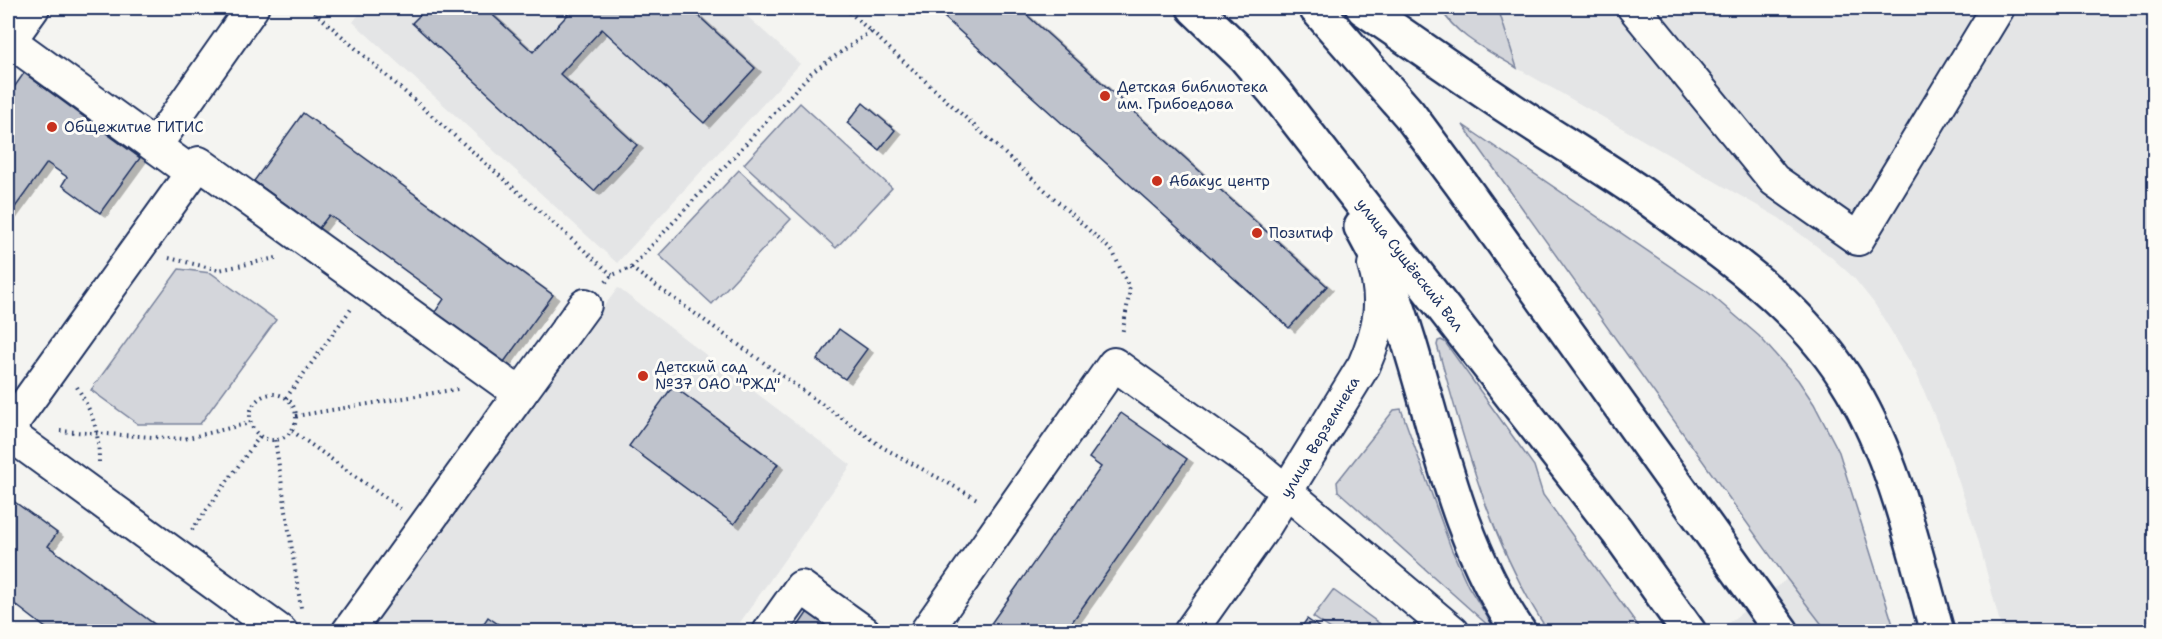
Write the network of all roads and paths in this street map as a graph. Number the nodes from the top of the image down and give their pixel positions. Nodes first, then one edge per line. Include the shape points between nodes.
1 (33, 8) edge
2 (252, 8) edge
3 (310, 8) edge
4 (845, 8) edge
5 (1194, 8) edge
6 (1316, 8) edge
7 (1363, 8) edge
8 (1634, 8) edge
9 (1998, 8) edge
10 (871, 32) junction
11 (8, 42) edge
12 (1278, 96) junction
13 (155, 146) junction
14 (192, 173) junction
15 (1358, 222) junction
16 (309, 242) junction
17 (136, 250) junction
18 (631, 268) junction
19 (612, 275) junction
20 (368, 285) junction
21 (585, 305) joint
22 (57, 361) junction
23 (1114, 364) junction
24 (512, 388) junction
25 (286, 398) junction
26 (296, 416) junction
27 (250, 423) junction
28 (8, 430) edge
29 (292, 431) junction
30 (97, 432) junction
31 (260, 436) junction
32 (274, 440) junction
33 (1287, 492) junction
34 (100, 500) junction
35 (1007, 516) junction
36 (424, 526) junction
37 (174, 554) junction
38 (291, 620) edge
39 (348, 632) edge
40 (769, 632) edge
41 (864, 632) edge
42 (926, 632) edge
43 (1190, 632) edge
44 (1453, 632) edge
45 (1519, 632) edge
46 (1689, 632) edge
47 (1782, 632) edge
48 (1937, 632) edge

1 - 11 street
2 - 13 street
3 - 19 path
4 - 10 path
5 - 12 main road, улица Сущёвский Вал via 1244,56
6 - 47 main road via 1409,114
7 - 48 main road via 1631,187 1738,265 1797,316 1853,390 1891,469
8 - 9 street via 1774,180 1858,239
10 - 18 path via 811,73
10 - 23 path via 1113,252 1130,290
11 - 13 street
12 - 15 main road
12 - 46 main road, улица Сущёвский Вал via 1617,531
13 - 14 street
14 - 16 street via 199,163
14 - 17 street
15 - 33 street, улица Верземнека via 1376,269 1381,297 1373,343 1364,366
15 - 45 main road via 1396,304 1467,533
16 - 17 path via 287,256 219,270
16 - 20 street
17 - 22 street
18 - 19 path
18 - 35 path via 882,447
19 - 21 path
20 - 24 street
20 - 25 path
21 - 24 street
22 - 28 street
22 - 30 path via 92,412
23 - 33 street
23 - 35 street
24 - 26 path
24 - 36 street
25 - 26 path
25 - 27 path via 275,394 260,398 250,411
26 - 29 path
27 - 30 path via 184,439
27 - 31 path
28 - 30 path
28 - 34 street
29 - 32 path
29 - 36 path
30 - 34 path
31 - 32 path
31 - 37 path
32 - 38 path
33 - 43 street, улица Верземнека
33 - 44 street
34 - 37 street
35 - 42 street
36 - 39 street
37 - 38 street
40 - 41 street via 801,587

